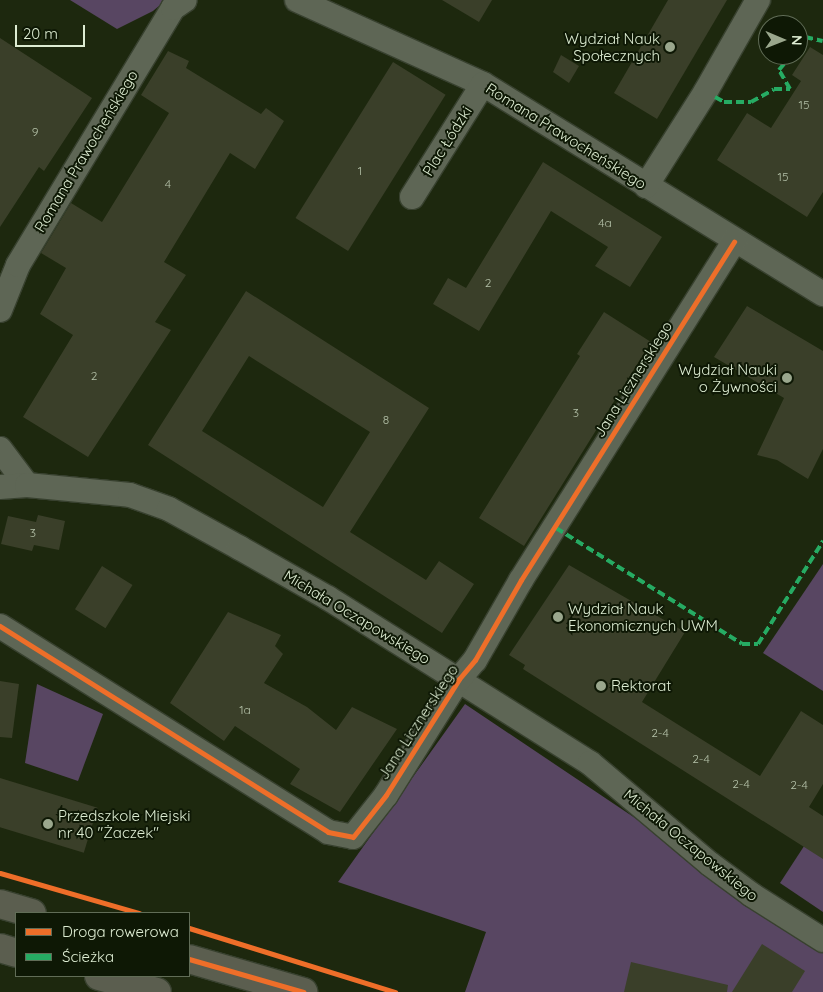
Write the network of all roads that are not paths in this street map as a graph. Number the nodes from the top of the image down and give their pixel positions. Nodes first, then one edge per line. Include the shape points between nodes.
1 (297, 0) edge
2 (758, 0) edge
3 (176, 3) edge
4 (483, 84) junction
5 (646, 186) junction
6 (412, 197) dead end
7 (734, 242) junction
8 (823, 294) edge
9 (0, 310) edge
10 (0, 449) edge
11 (27, 485) junction
12 (0, 487) edge
13 (0, 626) edge
14 (459, 679) junction
15 (0, 904) edge
16 (28, 912) edge
17 (823, 940) edge
18 (0, 948) edge
19 (15, 952) edge
20 (190, 959) edge
21 (103, 977) edge
22 (157, 992) edge
23 (304, 992) edge

1 - 4 street, Romana Prawocheńskiego
2 - 5 street
3 - 9 street, Romana Prawocheńskiego via 18,265
4 - 5 street, Romana Prawocheńskiego
4 - 6 street, Plac Łódzki
5 - 7 street, Romana Prawocheńskiego
7 - 8 street, Romana Prawocheńskiego
7 - 14 street, Jana Licznerskiego via 521,580 475,660
10 - 11 street
11 - 12 street, Michała Oczapowskiego
11 - 14 street, Michała Oczapowskiego via 130,495 169,509 328,598
13 - 14 street, Jana Licznerskiego via 328,832 353,837 386,795
14 - 17 street, Michała Oczapowskiego via 590,763 710,864
15 - 16 main road
18 - 19 main road
20 - 23 main road
21 - 22 main road

